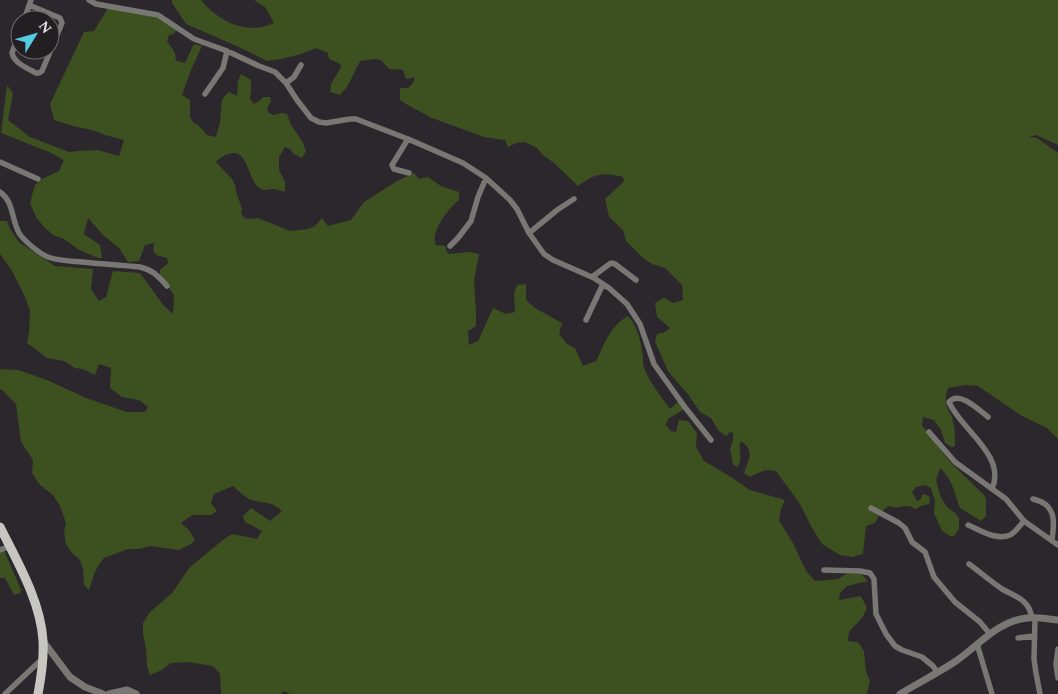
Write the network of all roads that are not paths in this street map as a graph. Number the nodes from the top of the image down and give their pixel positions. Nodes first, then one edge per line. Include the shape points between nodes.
1 (89, 0) edge
2 (30, 2) edge
3 (45, 10) edge
4 (227, 51) junction
5 (14, 60) edge
6 (47, 60) edge
7 (302, 65) dead end
8 (286, 83) junction
9 (205, 94) dead end
10 (408, 139) junction
11 (0, 162) edge
12 (409, 173) dead end
13 (486, 178) junction
14 (38, 179) dead end
15 (0, 192) edge
16 (574, 199) dead end
17 (529, 233) junction
18 (450, 246) dead end
19 (592, 277) junction
20 (636, 280) dead end
21 (603, 284) junction
22 (167, 286) dead end
23 (586, 320) dead end
24 (988, 418) dead end
25 (930, 432) dead end
26 (711, 440) dead end
27 (992, 489) junction
28 (1033, 499) dead end
29 (871, 508) dead end
30 (1024, 521) junction
31 (968, 525) dead end
32 (0, 527) edge
33 (1052, 540) junction
34 (1058, 545) edge
35 (10, 546) junction
36 (0, 550) edge
37 (969, 564) dead end
38 (824, 570) dead end
39 (1033, 618) junction
40 (1058, 620) edge
41 (990, 634) junction
42 (1034, 636) junction
43 (1018, 638) dead end
44 (43, 641) junction
45 (977, 644) junction
46 (1058, 649) edge
47 (42, 659) junction
48 (937, 672) junction
49 (1058, 678) edge
50 (5, 694) edge
51 (38, 694) edge
52 (103, 694) edge
53 (109, 694) edge
54 (136, 694) edge
55 (900, 694) edge
56 (992, 694) edge
57 (1040, 694) edge

1 - 4 street via 96,4 158,14 194,39
2 - 3 street
4 - 8 street via 275,72
4 - 9 street via 222,68
5 - 6 street via 39,73
7 - 8 street
8 - 10 street via 311,118 319,122 356,119
10 - 12 street via 392,165 394,169
10 - 13 street via 463,163
11 - 14 street
13 - 17 street via 510,200
13 - 18 street via 471,221
15 - 22 street via 11,205 19,234 47,257 149,269
16 - 17 street
17 - 19 street via 544,254
19 - 20 street via 611,263
19 - 21 street
21 - 23 street
21 - 26 street via 627,304 640,324 654,364
24 - 27 street via 973,404 959,398 954,397 949,402 993,462 996,476
25 - 27 street via 955,462
27 - 30 street
28 - 33 street via 1046,504 1051,511 1054,520
29 - 41 street via 905,528 912,542 925,552 934,576 949,595
30 - 31 street via 1012,535 1001,537
30 - 33 street
32 - 35 main road
33 - 34 street
35 - 36 street
35 - 44 main road via 36,606
37 - 39 street via 1001,588 1018,596
38 - 48 street via 870,573 874,579 876,614 886,634 895,646 922,657
39 - 40 street
39 - 41 street via 1010,623
39 - 42 street
41 - 45 street
42 - 43 street
42 - 57 street
44 - 47 main road
44 - 52 street via 70,676
45 - 48 street
45 - 56 street
46 - 49 street
47 - 50 street
47 - 51 main road
48 - 55 street
53 - 54 street via 127,690

